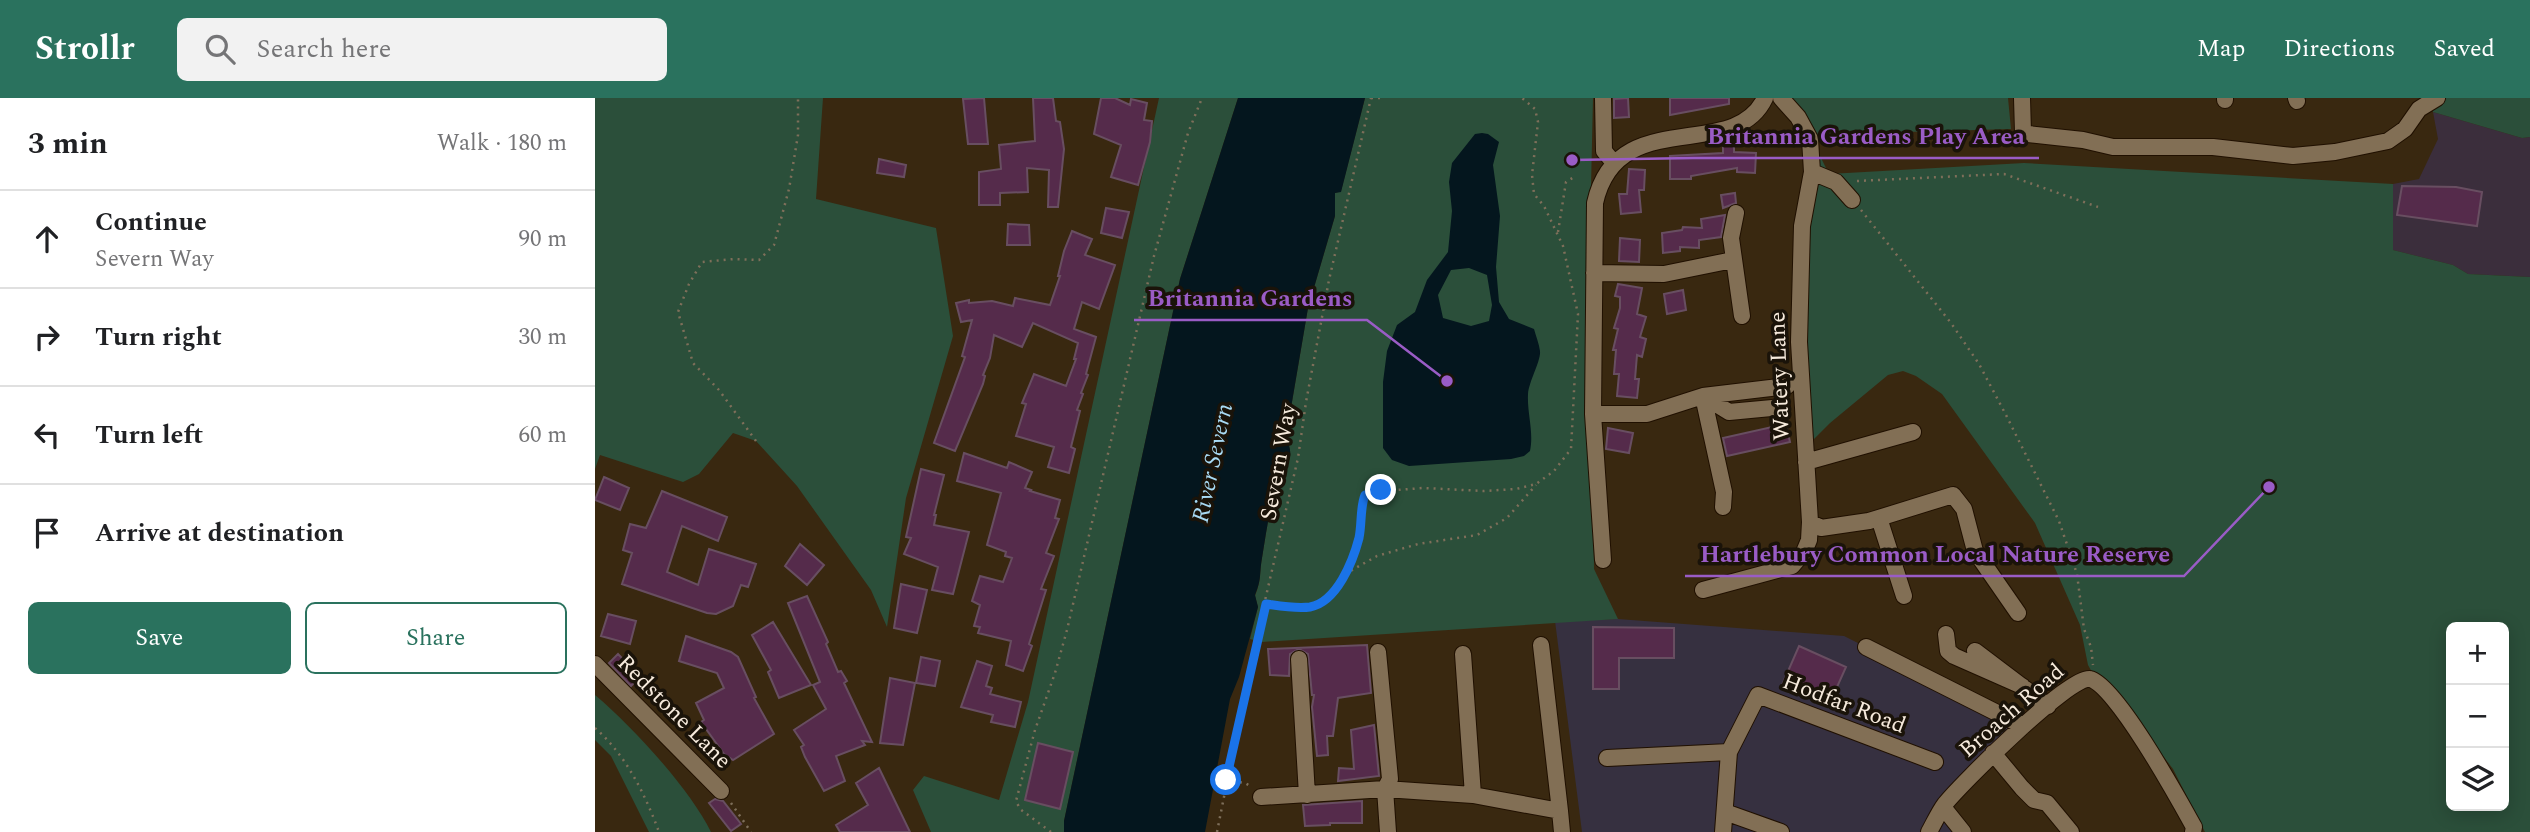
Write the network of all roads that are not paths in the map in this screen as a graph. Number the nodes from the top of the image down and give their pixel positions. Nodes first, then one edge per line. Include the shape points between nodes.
1 (1603, 98) edge
2 (1765, 98) edge
3 (1781, 98) edge
4 (2022, 98) edge
5 (2437, 98) edge
6 (1614, 163) junction
7 (1812, 172) junction
8 (1852, 200) road end
9 (1736, 213) dead end
10 (1733, 260) junction
11 (1594, 273) junction
12 (1742, 316) dead end
13 (1787, 386) dead end
14 (1703, 396) junction
15 (1782, 407) dead end
16 (1593, 414) junction
17 (1913, 432) dead end
18 (1806, 462) junction
19 (1723, 508) dead end
20 (1879, 518) junction
21 (1810, 522) junction
22 (1603, 560) dead end
23 (1703, 590) dead end
24 (1904, 596) dead end
25 (2018, 613) dead end
26 (1946, 634) dead end
27 (1541, 645) dead end
28 (1866, 647) dead end
29 (1975, 651) dead end
30 (1377, 652) dead end
31 (1463, 654) dead end
32 (1299, 659) dead end
33 (595, 664) edge
34 (2022, 686) junction
35 (2048, 706) junction
36 (2023, 726) junction
37 (1729, 752) junction
38 (1993, 753) junction
39 (1607, 758) dead end
40 (1935, 762) dead end
41 (1385, 789) junction
42 (721, 791) road end
43 (1307, 795) junction
44 (1473, 795) junction
45 (1261, 797) road end
46 (1943, 807) junction
47 (1560, 811) junction
48 (1725, 812) junction
49 (1388, 832) edge
50 (1562, 832) edge
51 (1723, 832) edge
52 (1781, 832) edge
53 (1929, 832) edge
54 (1963, 832) edge
55 (2071, 832) edge
56 (2193, 832) edge

1 - 6 street via 1604,151
2 - 6 street via 1742,123 1651,142
3 - 7 street, Watery Lane via 1810,139
4 - 5 street via 2022,126 2028,134 2113,146 2201,146 2293,156 2388,141 2405,129 2419,109
6 - 11 street via 1595,203
7 - 8 street via 1836,183
7 - 18 street, Watery Lane via 1802,226 1799,342
9 - 10 street
10 - 11 street via 1664,274
10 - 12 street
11 - 16 street
13 - 14 street
14 - 15 street via 1729,412
14 - 16 street via 1647,414
14 - 19 street via 1724,492
16 - 22 street
17 - 18 street
18 - 21 street, Watery Lane
20 - 21 street via 1821,528
20 - 24 street
20 - 25 street via 1954,495 1964,509 1975,551
21 - 23 street, Watery Lane via 1809,540 1792,566
26 - 34 street via 1948,651 1954,656
27 - 47 street
28 - 36 street
29 - 34 street
30 - 41 street via 1390,779
31 - 44 street
32 - 43 street
33 - 42 street, Redstone Lane
34 - 35 street
35 - 36 street, Broach Road
35 - 56 street, Broach Road via 2085,679 2106,689 2162,769
36 - 38 street, Broach Road
37 - 39 street
37 - 40 street, Hodfar Road via 1758,695
37 - 48 street
38 - 46 street, Broach Road
38 - 55 street via 2022,788 2034,800 2047,803
41 - 43 street
41 - 44 street
41 - 49 street
43 - 45 street
44 - 47 street
46 - 53 street, Broach Road
46 - 54 street
47 - 50 street
48 - 51 street
48 - 52 street

